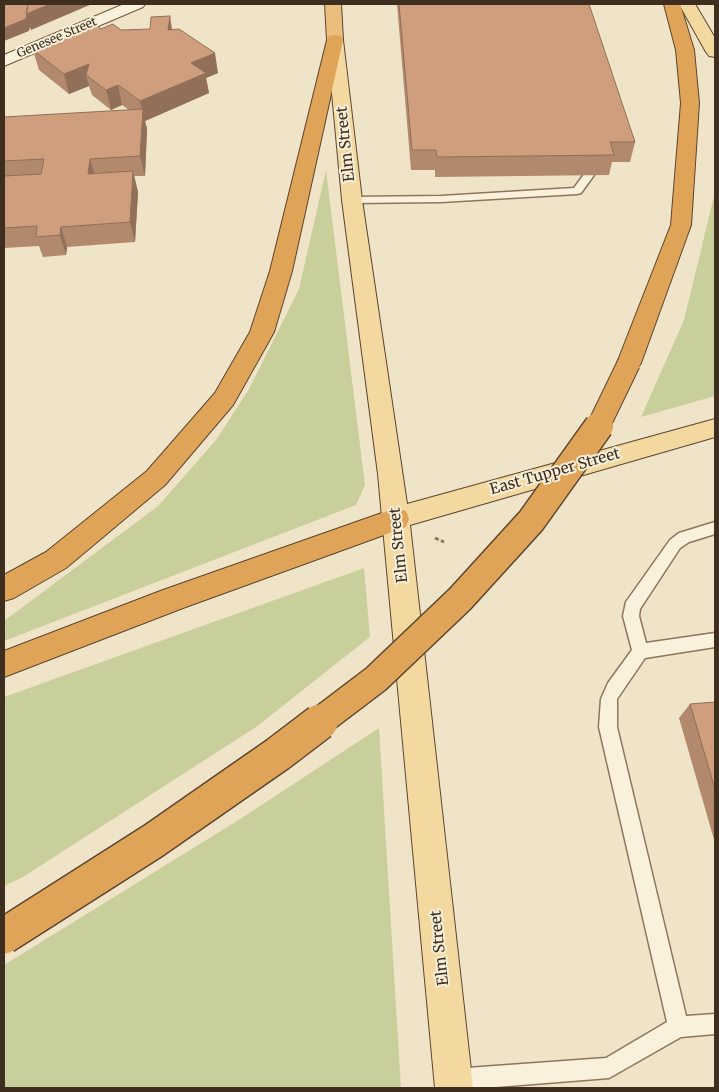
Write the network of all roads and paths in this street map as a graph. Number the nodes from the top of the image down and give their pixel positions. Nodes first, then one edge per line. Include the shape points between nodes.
1 (137, 4) edge
2 (333, 4) edge
3 (672, 4) edge
4 (687, 4) edge
5 (335, 40) junction
6 (715, 52) edge
7 (4, 61) edge
8 (589, 175) edge
9 (352, 200) junction
10 (715, 428) edge
11 (396, 519) junction
12 (715, 528) edge
13 (435, 538) dead end
14 (444, 542) dead end
15 (4, 589) edge
16 (715, 640) edge
17 (640, 651) junction
18 (4, 664) edge
19 (4, 936) edge
20 (715, 1024) edge
21 (678, 1027) junction
22 (454, 1084) edge

1 - 7 main road, Genesee Street via 103,24
2 - 5 highway, Elm Street
3 - 19 highway, bridge via 685,50 690,103 681,225 629,363 597,430 531,521 460,599 376,679 278,754 161,836
4 - 6 main road
5 - 9 main road, Elm Street
5 - 15 highway via 281,271 262,332 224,399 156,478 56,560
8 - 9 lane via 576,191
9 - 11 main road, Elm Street
10 - 11 main road, East Tupper Street
11 - 18 highway
11 - 22 main road, Elm Street
12 - 17 lane via 684,537 675,544 632,607 631,616
13 - 14 path
16 - 17 lane
17 - 21 lane via 609,699 608,727
20 - 21 lane
21 - 22 lane via 609,1068

